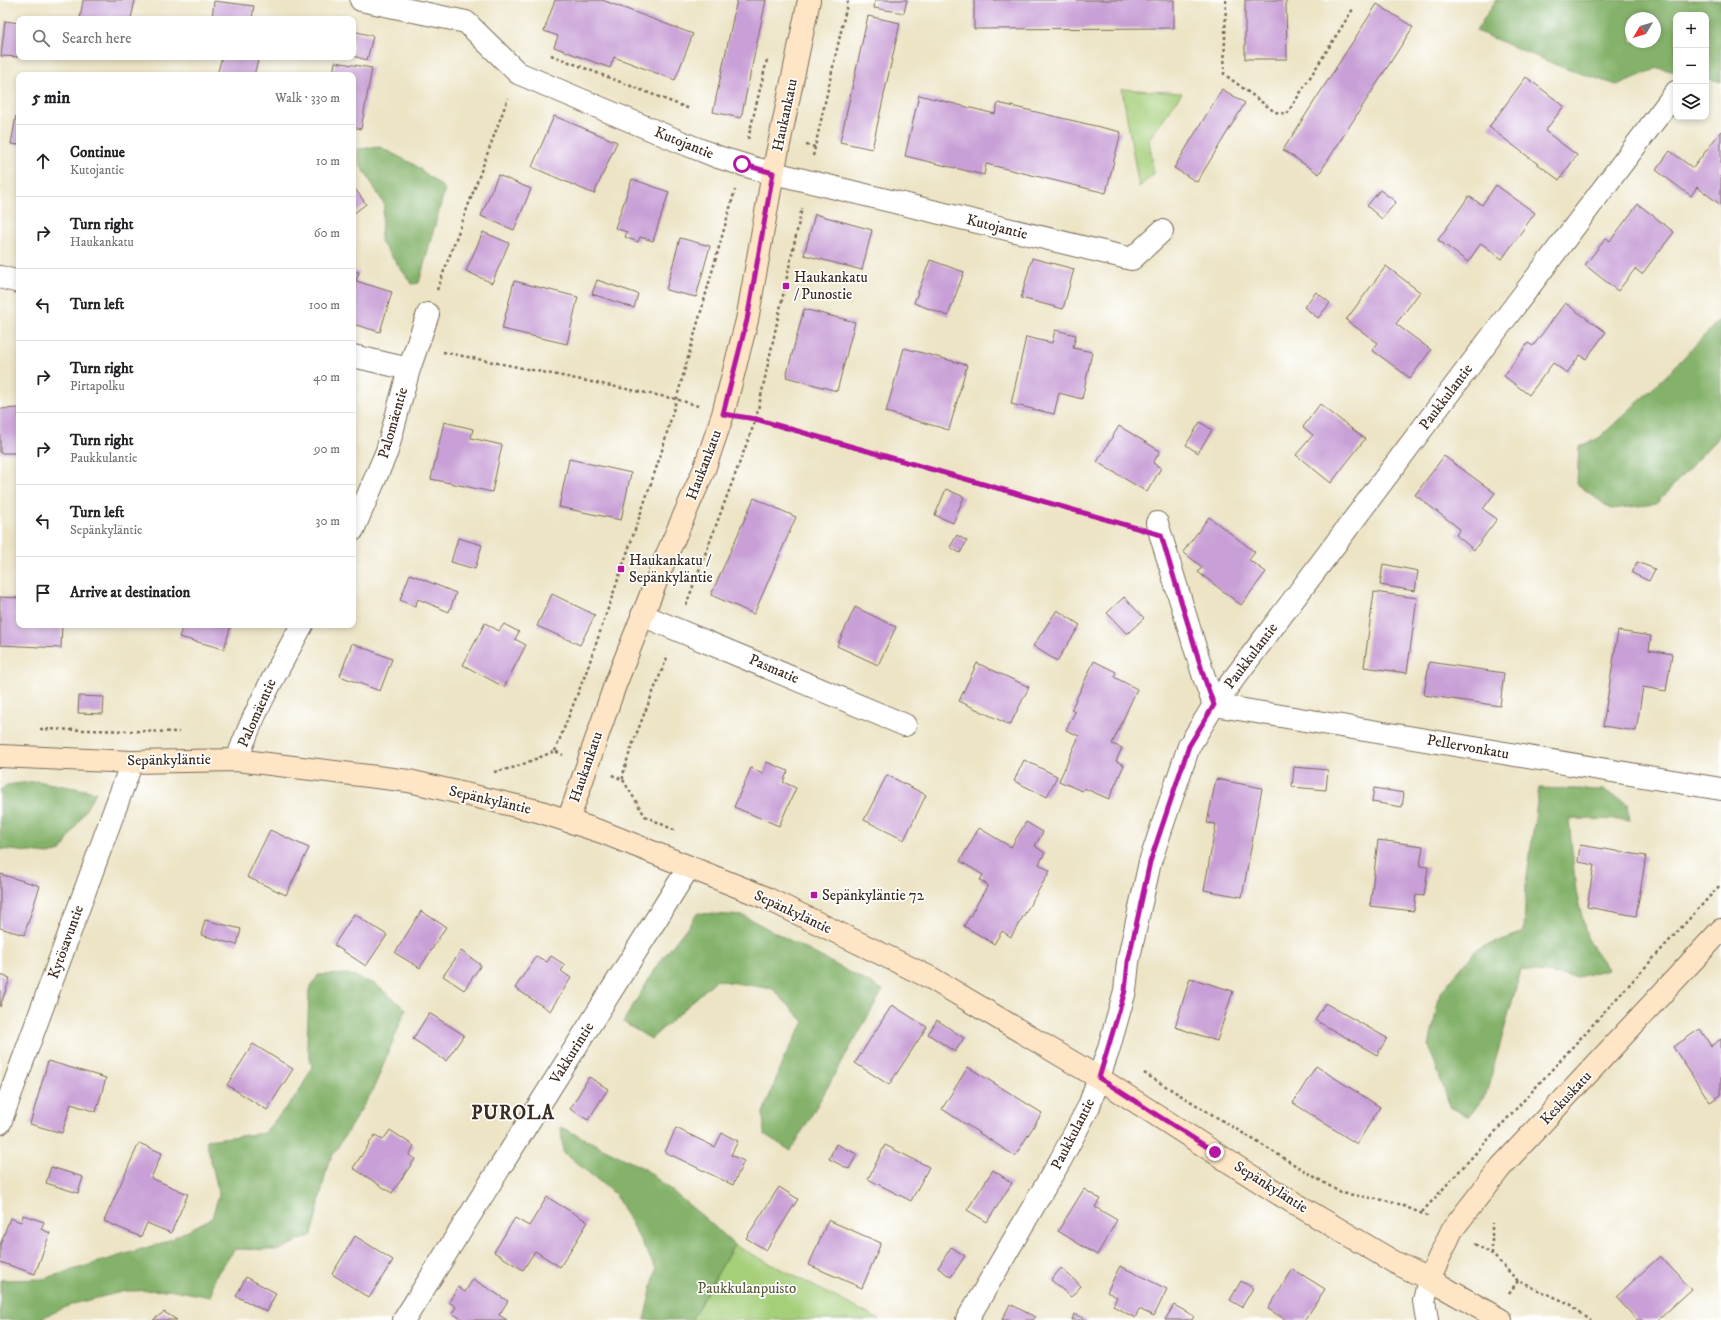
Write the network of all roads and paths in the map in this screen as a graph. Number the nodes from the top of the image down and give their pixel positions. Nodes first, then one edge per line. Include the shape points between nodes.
1 (361, 0) edge
2 (809, 0) edge
3 (1226, 0) edge
4 (1353, 10) dead end
5 (769, 52) dead end
6 (551, 54) dead end
7 (518, 73) junction
8 (1673, 96) edge
9 (690, 109) dead end
10 (742, 164) junction
11 (773, 173) junction
12 (1162, 231) dead end
13 (0, 277) edge
14 (16, 281) edge
15 (428, 314) joint
16 (417, 347) junction
17 (356, 357) edge
18 (409, 369) junction
19 (676, 399) junction
20 (723, 414) junction
21 (356, 523) edge
22 (1159, 529) joint
23 (642, 616) junction
24 (300, 628) edge
25 (1214, 705) junction
26 (905, 725) dead end
27 (555, 751) dead end
28 (0, 756) edge
29 (237, 760) junction
30 (132, 762) junction
31 (1721, 789) edge
32 (568, 821) junction
33 (689, 867) junction
34 (1721, 884) edge
35 (1721, 930) edge
36 (1099, 1078) junction
37 (0, 1123) edge
38 (1422, 1212) dead end
39 (1429, 1279) junction
40 (404, 1320) edge
41 (967, 1320) edge
42 (1427, 1320) edge
43 (1501, 1320) edge

1 - 7 street, Kutojantie via 466,22
2 - 11 main road, Haukankatu
3 - 4 path via 1224,74 1275,112 1287,114
5 - 10 path
6 - 9 path
7 - 10 street, Kutojantie via 683,143
7 - 15 path
8 - 25 street, Paukkulantie
10 - 11 street, Kutojantie
10 - 19 path
11 - 12 street, Kutojantie via 1132,259
11 - 20 main road, Haukankatu via 747,320
13 - 14 street
15 - 16 street, Palomäentie
16 - 18 street, Palomäentie
16 - 19 path
17 - 18 street
18 - 21 street, Palomäentie via 387,451
19 - 20 path
19 - 27 path via 661,454 589,663
20 - 22 path via 756,419
20 - 23 main road, Haukankatu via 704,470
22 - 25 street
23 - 26 street, Pasmatie
23 - 32 main road, Haukankatu
24 - 29 street, Palomäentie via 249,727
25 - 31 street, Pellervonkatu
25 - 36 street, Paukkulantie via 1189,746 1150,862 1128,962 1125,991
28 - 30 main road, Sepänkyläntie
29 - 30 main road, Sepänkyläntie
29 - 32 main road, Sepänkyläntie via 409,782 538,811
30 - 37 street, Kytösavuntie
32 - 33 main road, Sepänkyläntie
33 - 36 main road, Sepänkyläntie via 764,897 931,978
33 - 40 street, Vakkurintie
34 - 38 path
35 - 39 main road, Keskuskatu via 1501,1167 1452,1230
36 - 39 main road, Sepänkyläntie via 1279,1194 1394,1262
36 - 41 street, Paukkulantie via 1089,1106 1060,1161
39 - 42 street via 1424,1301
39 - 43 main road, Sepänkyläntie

